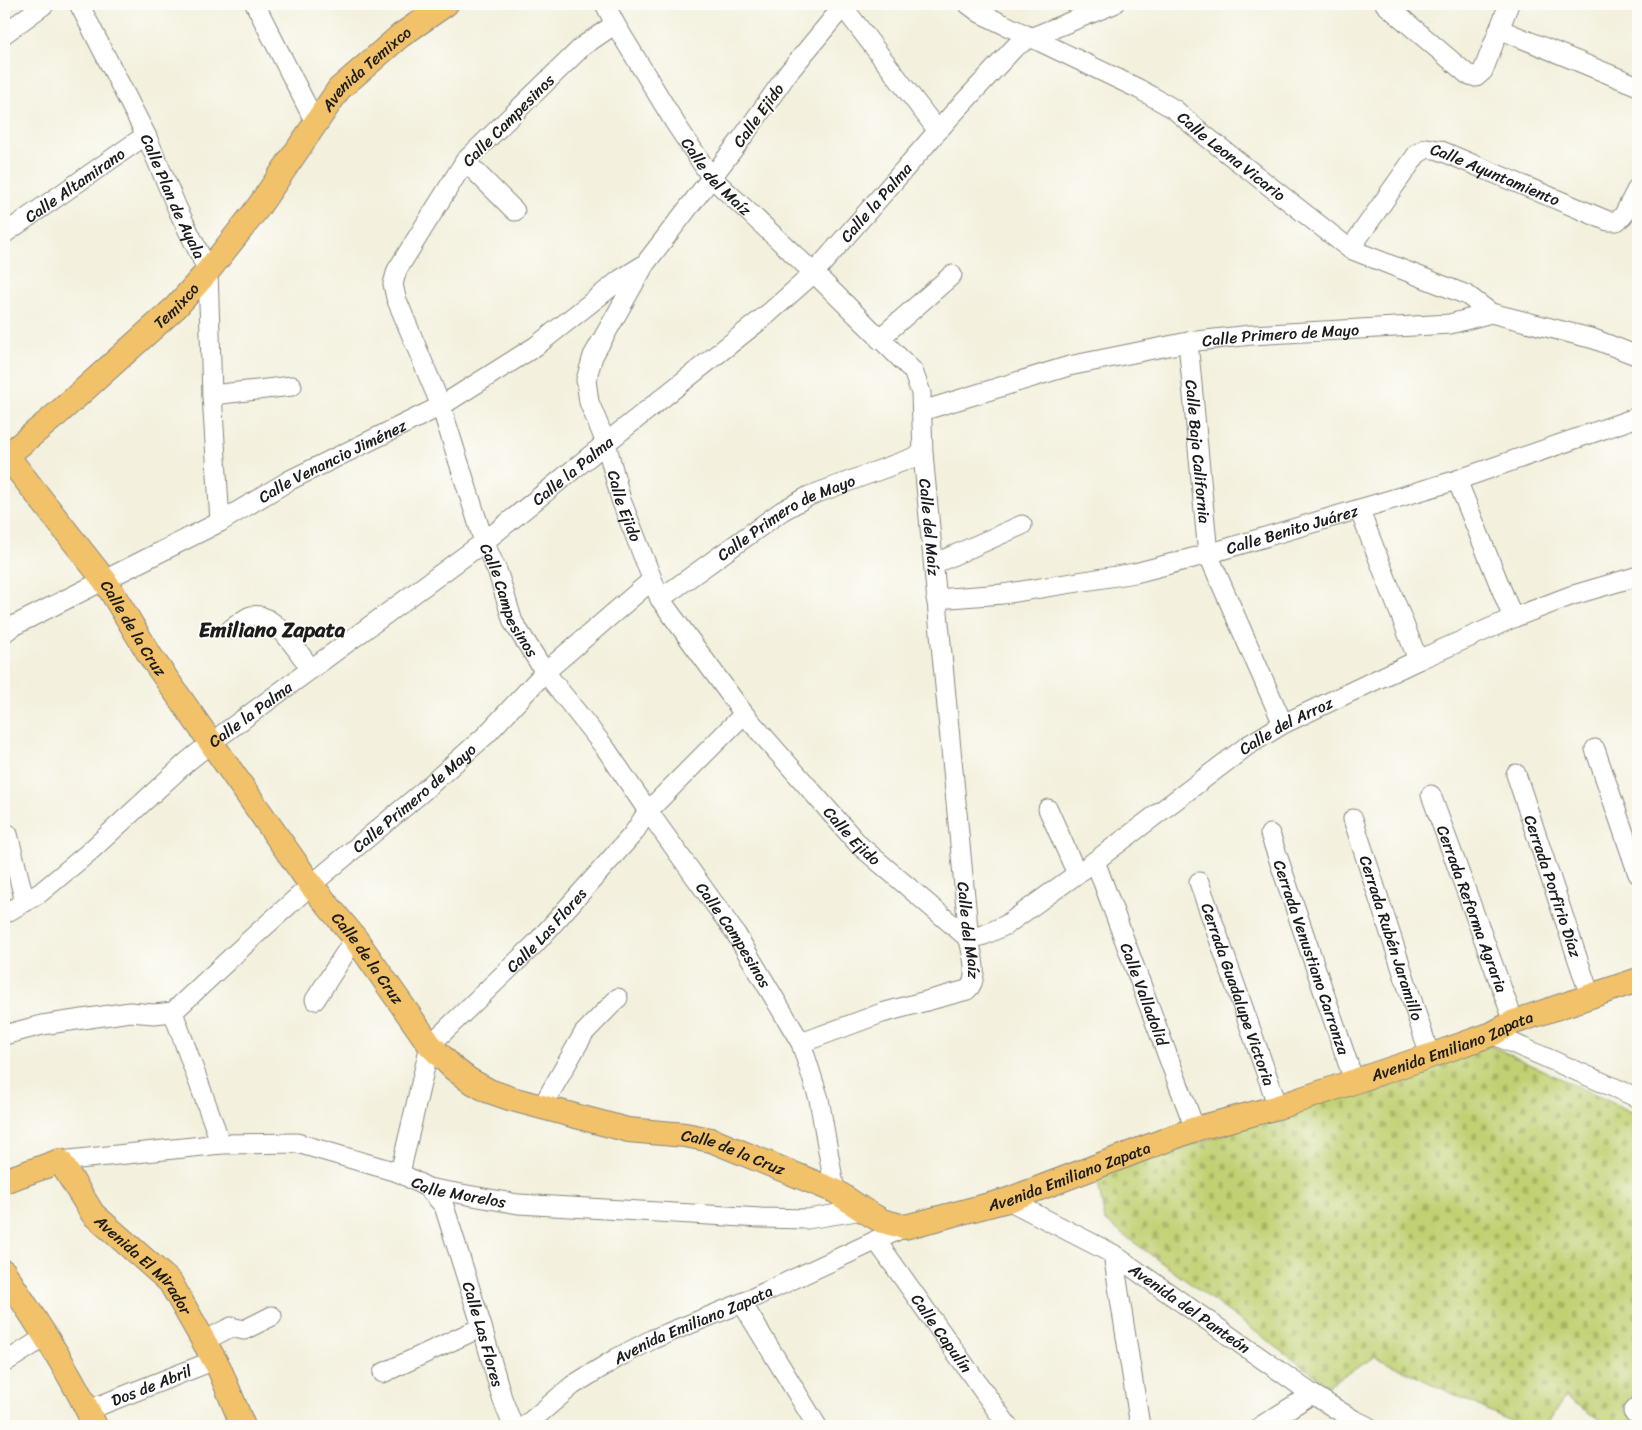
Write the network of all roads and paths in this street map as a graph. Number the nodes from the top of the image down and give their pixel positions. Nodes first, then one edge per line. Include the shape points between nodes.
1 (44, 4) edge
2 (78, 4) edge
3 (255, 4) edge
4 (446, 4) edge
5 (606, 4) edge
6 (843, 4) edge
7 (968, 4) edge
8 (1114, 4) edge
9 (1385, 4) edge
10 (1509, 4) edge
11 (615, 24) junction
12 (1499, 29) junction
13 (4, 34) edge
14 (1030, 38) junction
15 (1638, 86) edge
16 (315, 122) junction
17 (938, 131) junction
18 (146, 135) junction
19 (465, 161) junction
20 (711, 177) junction
21 (1638, 186) edge
22 (515, 211) dead end
23 (4, 234) edge
24 (1350, 249) junction
25 (645, 264) junction
26 (208, 271) junction
27 (814, 273) junction
28 (952, 275) dead end
29 (1491, 313) junction
30 (879, 339) junction
31 (1188, 342) junction
32 (1638, 355) edge
33 (292, 386) dead end
34 (212, 395) junction
35 (441, 406) junction
36 (922, 411) junction
37 (1638, 417) edge
38 (606, 443) junction
39 (923, 454) junction
40 (5, 455) edge
41 (1457, 480) junction
42 (1359, 509) junction
43 (220, 522) junction
44 (1022, 525) dead end
45 (484, 542) junction
46 (1208, 554) junction
47 (934, 564) junction
48 (1638, 576) edge
49 (652, 580) junction
50 (105, 581) junction
51 (660, 599) junction
52 (936, 599) junction
53 (1513, 618) junction
54 (231, 629) dead end
55 (4, 634) edge
56 (1418, 660) junction
57 (311, 670) junction
58 (545, 672) junction
59 (744, 714) junction
60 (1284, 724) junction
61 (212, 742) junction
62 (1595, 749) dead end
63 (1516, 774) dead end
64 (1431, 795) dead end
65 (1048, 809) dead end
66 (648, 811) junction
67 (1353, 819) dead end
68 (8, 834) dead end
69 (1270, 834) dead end
70 (1095, 861) junction
71 (1077, 874) junction
72 (1638, 874) edge
73 (1199, 882) dead end
74 (311, 885) junction
75 (25, 902) junction
76 (4, 914) edge
77 (355, 938) junction
78 (969, 939) junction
79 (1638, 980) edge
80 (1590, 996) junction
81 (618, 998) dead end
82 (315, 1000) dead end
83 (173, 1012) junction
84 (1514, 1022) junction
85 (1492, 1034) junction
86 (4, 1035) edge
87 (801, 1043) junction
88 (430, 1045) junction
89 (1430, 1056) junction
90 (1354, 1082) junction
91 (1638, 1098) edge
92 (542, 1106) junction
93 (1278, 1107) junction
94 (1195, 1129) junction
95 (221, 1144) junction
96 (60, 1161) junction
97 (400, 1173) junction
98 (4, 1181) edge
99 (428, 1188) junction
100 (835, 1191) junction
101 (1008, 1200) junction
102 (863, 1210) junction
103 (905, 1227) junction
104 (876, 1240) junction
105 (1113, 1254) junction
106 (4, 1272) edge
107 (742, 1303) junction
108 (272, 1316) dead end
109 (482, 1327) junction
110 (45, 1337) junction
111 (209, 1350) junction
112 (4, 1363) edge
113 (383, 1373) dead end
114 (1312, 1394) junction
115 (91, 1418) edge
116 (243, 1426) edge
117 (513, 1426) edge
118 (525, 1426) edge
119 (817, 1426) edge
120 (1008, 1426) edge
121 (1140, 1426) edge
122 (1261, 1426) edge
123 (1367, 1426) edge

1 - 13 street
2 - 18 street, Calle Plan de Ayala
3 - 16 street
4 - 16 main road, Avenida Temixco via 366,64 339,89
5 - 11 street, Calle del Maíz
6 - 17 street
6 - 20 street, Calle Ejido
7 - 14 street, Calle Leona Vicario
8 - 14 street, Calle la Palma
9 - 12 street via 1467,74 1476,77 1483,71
10 - 12 street
11 - 19 street, Calle Campesinos via 583,46
11 - 20 street, Calle del Maíz
12 - 15 street
14 - 17 street, Calle la Palma via 1014,47
14 - 24 street, Calle Leona Vicario via 1174,109
16 - 26 main road, Temixco via 257,209
17 - 27 street, Calle la Palma
18 - 23 street, Calle Altamirano
18 - 26 street, Calle Plan de Ayala
19 - 22 street
19 - 35 street, Calle Campesinos via 396,270 393,284
20 - 25 street, Calle Ejido
20 - 27 street, Calle del Maíz
21 - 24 street, Calle Ayuntamiento via 1623,216 1616,221 1608,221 1439,150 1427,148 1417,154
24 - 29 street, Calle Leona Vicario via 1467,295
25 - 35 street, Calle Venancio Jiménez via 536,346
25 - 38 street, Calle Ejido via 593,356 586,380 590,402
26 - 34 street, Calle Plan de Ayala
26 - 40 main road, Temixco via 169,314
27 - 30 street, Calle del Maíz
27 - 38 street, Calle la Palma
28 - 30 street
29 - 31 street, Calle Primero de Mayo via 1450,324 1250,335
29 - 32 street, Calle Primero de Mayo
30 - 36 street, Calle del Maíz via 913,371 921,393
31 - 36 street, Calle Primero de Mayo via 1069,366
31 - 46 street, Calle Baja California
33 - 34 street
34 - 43 street, Calle Plan de Ayala
35 - 43 street, Calle Venancio Jiménez via 290,480
35 - 45 street, Calle Campesinos
36 - 39 street, Calle del Maíz
37 - 41 street, Calle Benito Juárez
38 - 45 street, Calle la Palma
38 - 49 street, Calle Ejido via 622,500
39 - 47 street, Calle del Maíz
39 - 51 street, Calle Primero de Mayo via 809,496 782,510
40 - 50 main road, Calle de la Cruz
41 - 42 street, Calle Benito Juárez
41 - 53 street
42 - 46 street, Calle Benito Juárez
42 - 56 street
43 - 50 street, Calle Venancio Jiménez
44 - 47 street
45 - 57 street, Calle la Palma
45 - 58 street, Calle Campesinos via 498,573 513,622
46 - 52 street, Calle Benito Juárez via 1135,573 1003,594
46 - 60 street, Calle Baja California
47 - 52 street, Calle del Maíz
48 - 53 street, Calle del Arroz via 1570,596
49 - 51 street, Calle Ejido
49 - 58 street, Calle Primero de Mayo
50 - 55 street, Calle Venancio Jiménez via 13,626
50 - 61 main road, Calle de la Cruz via 150,657
51 - 59 street, Calle Ejido
52 - 78 street, Calle del Maíz
53 - 56 street, Calle del Arroz
54 - 57 street via 251,616 262,615 275,623
56 - 60 street, Calle del Arroz
57 - 61 street, Calle la Palma
58 - 66 street, Calle Campesinos via 606,749
58 - 74 street, Calle Primero de Mayo via 486,736
59 - 66 street, Calle Las Flores
59 - 78 street, Calle Ejido via 860,845
60 - 70 street, Calle del Arroz via 1247,746
61 - 74 main road, Calle de la Cruz
61 - 75 street, Calle la Palma via 88,853
62 - 72 street
63 - 80 street, Cerrada Porfirio Díaz
64 - 84 street, Cerrada Reforma Agraria
65 - 71 street
66 - 87 street, Calle Campesinos via 736,934
66 - 88 street, Calle Las Flores via 633,834 536,943
67 - 89 street, Cerrada Rubén Jaramillo
68 - 75 street
69 - 90 street, Cerrada Venustiano Carranza
70 - 71 street, Calle del Arroz
70 - 94 street, Calle Valladolid
71 - 78 street, Calle del Arroz via 1006,924 984,936
73 - 93 street, Cerrada Guadalupe Victoria
74 - 77 main road, Calle de la Cruz
74 - 83 street, Calle Primero de Mayo
75 - 76 street, Calle la Palma
77 - 82 street
77 - 88 main road, Calle de la Cruz
78 - 87 street, Calle del Maíz via 973,982 967,990 882,1013
79 - 80 main road, Avenida Emiliano Zapata
80 - 84 main road, Avenida Emiliano Zapata
81 - 92 street via 584,1033
83 - 86 street via 130,1012 42,1025
83 - 95 street
84 - 85 main road, Avenida Emiliano Zapata
85 - 89 main road, Avenida Emiliano Zapata
85 - 91 street
87 - 100 street, Calle Campesinos via 819,1099
88 - 92 main road, Calle de la Cruz via 469,1080 497,1094
88 - 97 street
89 - 90 main road, Avenida Emiliano Zapata
90 - 93 main road, Avenida Emiliano Zapata
92 - 100 main road, Calle de la Cruz via 628,1130 711,1140
93 - 94 main road, Avenida Emiliano Zapata
94 - 101 main road, Avenida Emiliano Zapata
95 - 96 street, Calle Morelos
95 - 97 street, Calle Morelos via 297,1143
96 - 98 main road
96 - 111 main road, Avenida El Mirador via 93,1214 170,1282
97 - 99 street, Calle Morelos
99 - 102 street, Calle Morelos via 518,1204 702,1216 806,1219
99 - 109 street, Calle Las Flores via 444,1206
100 - 102 main road, Calle de la Cruz
101 - 103 main road, Avenida Emiliano Zapata
101 - 105 street, Avenida del Panteón
102 - 103 main road, Calle de la Cruz via 882,1221
103 - 104 street, Avenida Emiliano Zapata
104 - 107 street, Avenida Emiliano Zapata
104 - 120 street, Calle Capulín
105 - 114 street, Avenida del Panteón
105 - 121 street
106 - 110 main road
107 - 118 street, Avenida Emiliano Zapata via 653,1339 617,1358 574,1385
107 - 119 street
108 - 111 street, Dos de Abril via 244,1330 231,1327
109 - 113 street
109 - 117 street, Calle Las Flores
110 - 112 street
110 - 115 main road
111 - 115 street, Dos de Abril
111 - 116 main road, Avenida El Mirador
114 - 122 street
114 - 123 street, Avenida del Panteón

